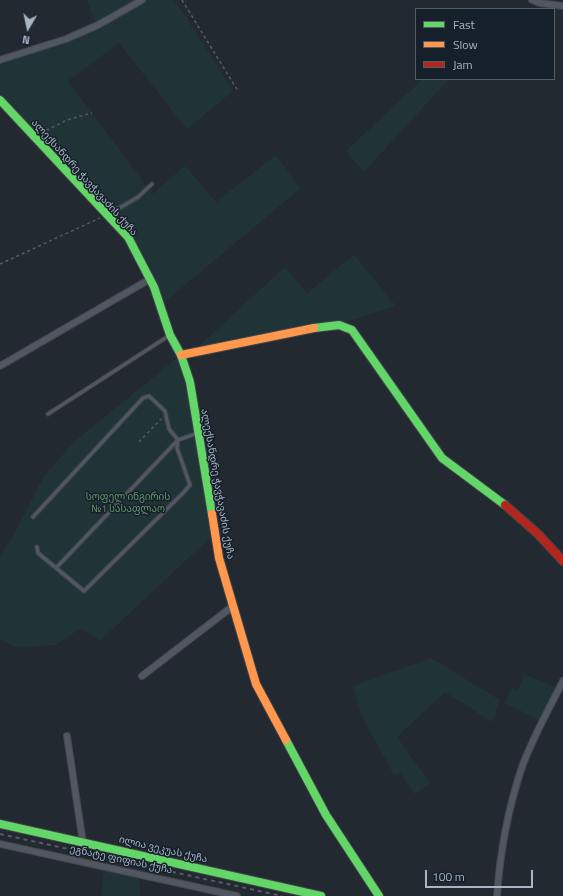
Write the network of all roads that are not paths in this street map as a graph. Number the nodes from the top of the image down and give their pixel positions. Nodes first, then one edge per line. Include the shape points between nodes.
1 (142, 0) edge
2 (532, 0) edge
3 (563, 6) edge
4 (0, 60) edge
5 (0, 100) edge
6 (152, 184) dead end
7 (108, 215) junction
8 (150, 279) junction
9 (170, 335) junction
10 (181, 354) junction
11 (0, 366) edge
12 (48, 414) dead end
13 (198, 434) junction
14 (178, 440) junction
15 (33, 517) dead end
16 (37, 547) dead end
17 (563, 561) edge
18 (56, 568) junction
19 (233, 606) junction
20 (142, 676) dead end
21 (563, 681) edge
22 (68, 736) dead end
23 (0, 824) edge
24 (83, 843) junction
25 (0, 844) edge
26 (237, 896) edge
27 (321, 896) edge
28 (378, 896) edge
29 (497, 896) edge

1 - 4 street via 98,25 66,39
2 - 3 street
5 - 7 street, ალექსანდრე ჭავჭავაძის ქუჩა
6 - 7 lane via 138,197
7 - 8 street, ალექსანდრე ჭავჭავაძის ქუჩა via 128,237
8 - 9 street, ალექსანდრე ჭავჭავაძის ქუჩა
8 - 11 street
9 - 10 street, ალექსანდრე ჭავჭავაძის ქუჩა
9 - 12 lane
10 - 13 street, ალექსანდრე ჭავჭავაძის ქუჩა via 190,382
10 - 17 street via 325,326 345,326 352,330 442,458 510,510 538,534
13 - 14 lane
13 - 19 street, ალექსანდრე ჭავჭავაძის ქუჩა via 219,558
14 - 15 lane via 169,429 165,410 149,396 143,398
14 - 18 lane
14 - 18 lane via 177,448 190,485 183,493 84,591
16 - 18 lane via 38,553
19 - 20 street
19 - 28 street, ალექსანდრე ჭავჭავაძის ქუჩა via 256,684 326,815
21 - 29 street via 523,766 504,834
22 - 24 street
23 - 24 street, ილია ვეკუას ქუჩა
24 - 27 street, ილია ვეკუას ქუჩა
25 - 26 street, ეგნატე ფიფიას ქუჩა

